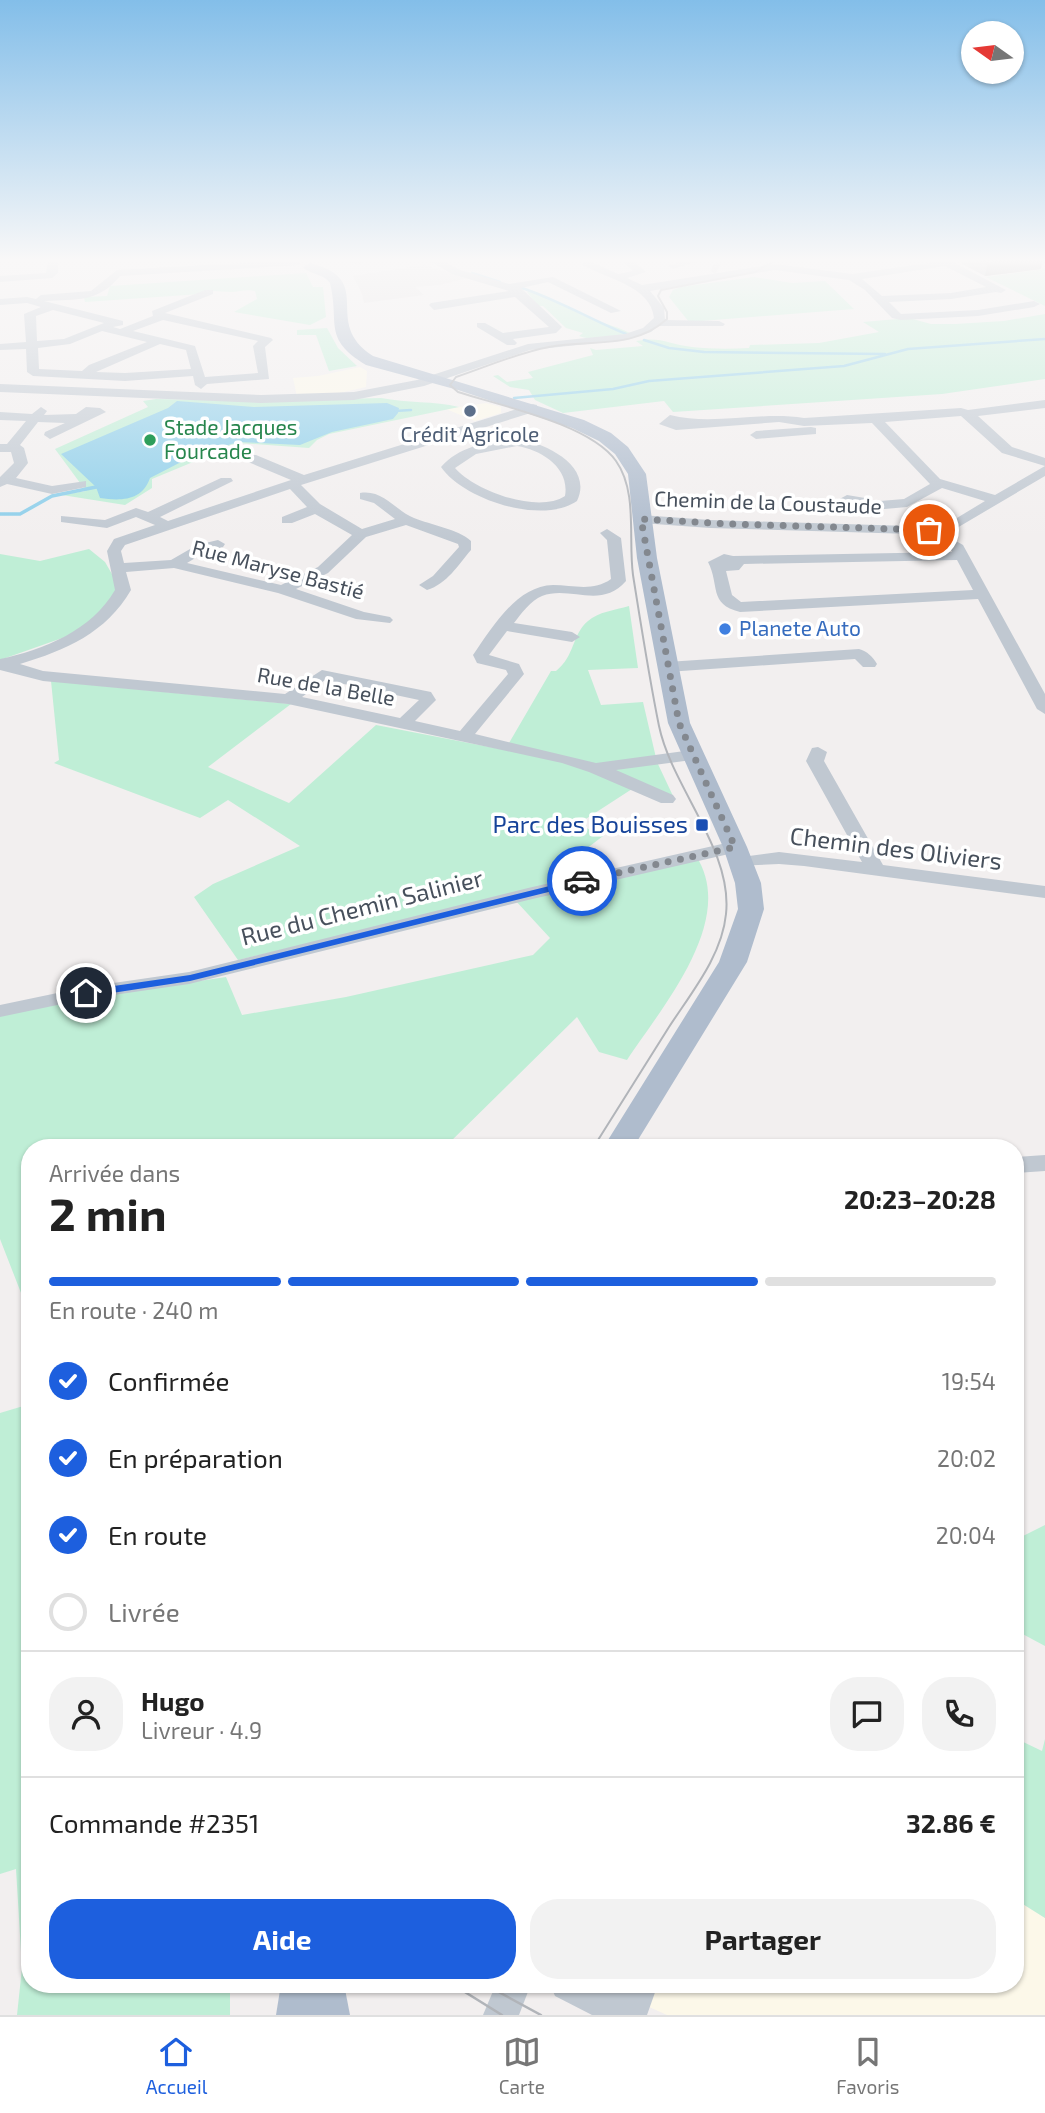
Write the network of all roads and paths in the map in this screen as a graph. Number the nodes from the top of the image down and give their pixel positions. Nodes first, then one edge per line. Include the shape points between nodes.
1 (32, 354) edge
2 (127, 354) edge
3 (194, 354) edge
4 (261, 354) edge
5 (361, 354) edge
6 (375, 354) edge
7 (506, 354) edge
8 (85, 375) junction
9 (199, 376) junction
10 (433, 378) junction
11 (0, 388) edge
12 (58, 391) junction
13 (203, 397) junction
14 (1045, 404) edge
15 (533, 408) junction
16 (968, 414) junction
17 (0, 416) edge
18 (36, 418) junction
19 (875, 419) junction
20 (817, 421) junction
21 (684, 424) dead end
22 (450, 433) junction
23 (50, 435) dead end
24 (756, 435) dead end
25 (5, 448) edge
26 (471, 451) junction
27 (251, 458) dead end
28 (1045, 462) edge
29 (1041, 476) edge
30 (2, 481) edge
31 (226, 481) dead end
32 (298, 482) junction
33 (81, 484) dead end
34 (940, 484) junction
35 (365, 496) dead end
36 (998, 500) junction
37 (863, 505) dead end
38 (315, 509) junction
39 (151, 516) junction
40 (66, 519) dead end
41 (641, 519) junction
42 (287, 520) dead end
43 (406, 520) junction
44 (168, 526) junction
45 (945, 531) junction
46 (607, 533) dead end
47 (361, 534) junction
48 (218, 544) dead end
49 (962, 556) junction
50 (174, 564) junction
51 (118, 568) junction
52 (427, 585) dead end
53 (283, 590) junction
54 (982, 594) junction
55 (385, 620) dead end
56 (505, 626) junction
57 (572, 637) dead end
58 (3, 664) edge
59 (869, 664) dead end
60 (667, 667) junction
61 (1037, 679) edge
62 (288, 699) junction
63 (1045, 709) edge
64 (404, 723) junction
65 (464, 737) junction
66 (818, 752) dead end
67 (692, 755) junction
68 (595, 768) junction
69 (667, 799) dead end
70 (738, 854) junction
71 (876, 870) junction
72 (1045, 892) edge
73 (0, 1011) edge
74 (624, 1139) edge
75 (1045, 1163) edge
76 (1024, 1164) edge
77 (303, 1993) edge
78 (322, 1993) edge
79 (510, 1993) edge
80 (585, 1993) edge
81 (637, 1993) edge
82 (300, 2015) edge
83 (326, 2015) edge
84 (501, 2015) edge
85 (628, 2015) edge

1 - 8 street via 32,371
2 - 8 street
3 - 9 street
4 - 9 street via 266,375
5 - 10 main road via 372,362
6 - 10 main road
7 - 10 street
8 - 9 street
9 - 13 street
10 - 13 street via 354,396
10 - 15 main road
11 - 12 street
12 - 13 street
12 - 18 street
14 - 16 street
15 - 22 street
15 - 41 main road via 605,437 622,451 637,474
16 - 19 street via 957,411
16 - 28 street via 1007,450
17 - 18 street
18 - 23 street via 79,419
18 - 25 street
19 - 20 street
19 - 34 street
20 - 21 street via 779,418
20 - 24 street via 823,430
22 - 26 street
22 - 32 street
25 - 30 street via 18,449 21,463
26 - 26 street via 448,467 465,483 534,508 557,506 572,498 570,474 560,461 533,445 517,442
27 - 32 street
29 - 36 street
30 - 33 street via 52,490
31 - 39 street
32 - 38 street via 305,501
32 - 44 street
34 - 36 street
34 - 37 street via 907,503
35 - 43 street via 379,500
36 - 45 street
38 - 42 street
38 - 47 street
39 - 40 street via 129,513 107,524
39 - 44 street
41 - 45 street, Chemin de la Coustaude
41 - 60 main road
43 - 47 street
43 - 52 street via 467,544 438,579
44 - 51 street via 119,542 114,551
45 - 49 street
46 - 56 street via 614,538 617,583 579,593 538,592
47 - 53 street via 323,570
48 - 50 street
49 - 54 street
49 - 54 street via 735,560 739,564 734,567 719,566 725,600 740,607
50 - 51 street, Rue Maryse Bastié
50 - 53 street, Rue Maryse Bastié
51 - 58 street via 123,590 111,612 70,639
53 - 55 street, Rue Maryse Bastié
54 - 61 street
56 - 57 street
56 - 65 street via 481,657 513,667 516,674
58 - 62 street, Rue de la Belle via 44,676
59 - 60 street via 859,654
60 - 67 main road via 679,723
61 - 63 street
62 - 64 street, Rue de la Belle
62 - 64 street via 323,675 425,696 428,700
64 - 65 street, Rue de la Belle
65 - 68 street, Rue de la Belle
66 - 71 street via 815,761
67 - 68 street, Rue de la Belle
67 - 70 main road
68 - 69 street, Rue de la Belle
70 - 71 street, Chemin des Oliviers
70 - 73 street, Rue du Chemin Salinier via 706,851 190,978
70 - 74 main road via 751,909 733,962
71 - 72 street, Chemin des Oliviers
75 - 76 street
77 - 82 main road
78 - 83 main road
79 - 84 street
80 - 85 street
81 - 85 street

